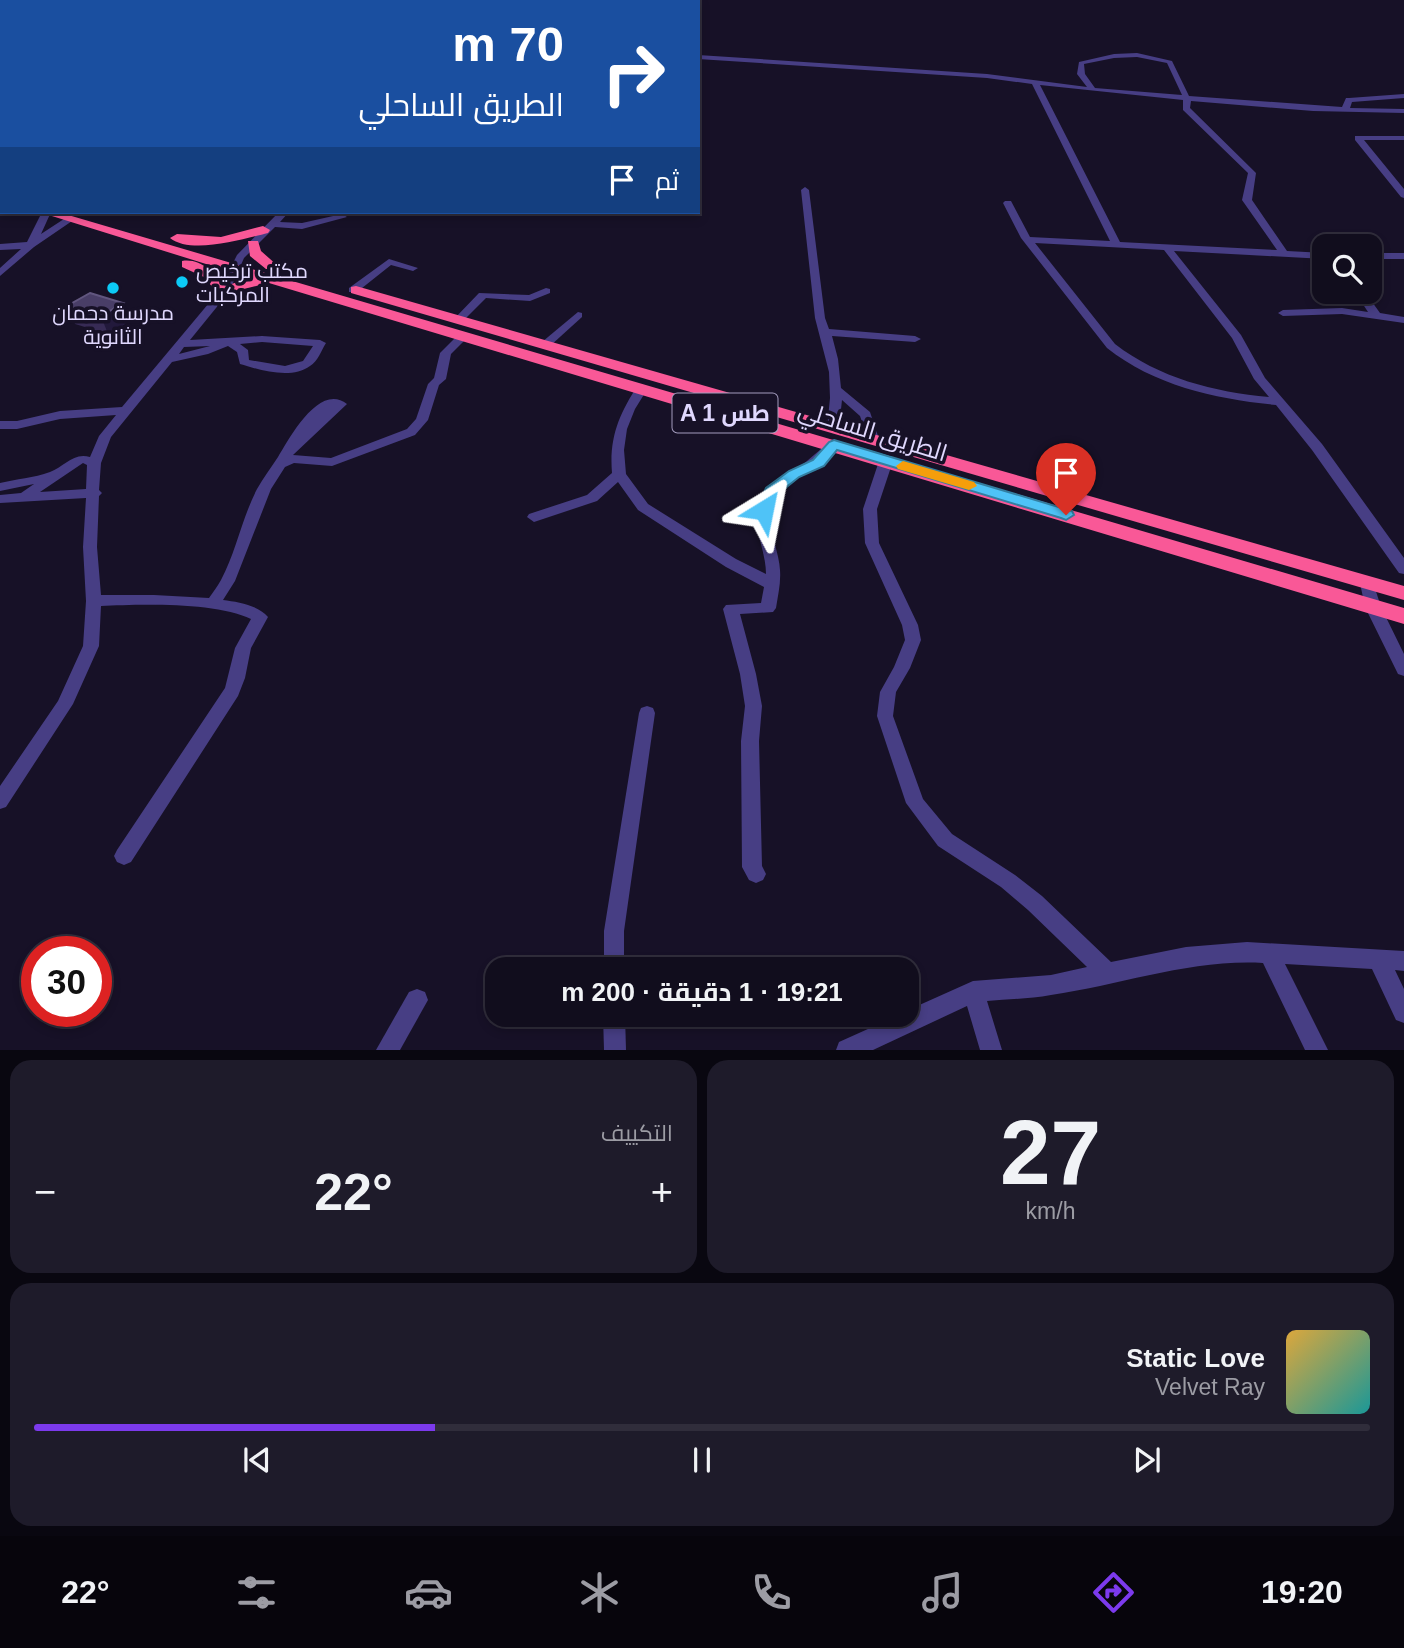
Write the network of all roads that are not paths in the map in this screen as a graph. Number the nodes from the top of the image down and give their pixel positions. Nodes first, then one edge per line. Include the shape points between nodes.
1 (700, 57) edge
2 (1035, 82) junction
3 (1093, 90) junction
4 (1404, 96) edge
5 (1186, 97) junction
6 (1345, 110) junction
7 (1403, 112) edge
8 (1404, 138) edge
9 (1391, 180) junction
10 (1404, 181) edge
11 (805, 190) dead end
12 (1404, 195) edge
13 (1008, 203) dead end
14 (44, 214) edge
15 (52, 214) edge
16 (95, 214) edge
17 (282, 214) edge
18 (342, 217) dead end
19 (70, 219) junction
20 (268, 227) junction
21 (177, 238) junction
22 (1030, 240) junction
23 (1058, 241) junction
24 (253, 244) junction
25 (1117, 245) junction
26 (30, 246) junction
27 (0, 247) edge
28 (161, 247) junction
29 (1167, 248) junction
30 (1285, 255) junction
31 (1312, 256) edge
32 (1382, 256) edge
33 (1404, 256) edge
34 (1054, 259) junction
35 (235, 262) junction
36 (413, 268) dead end
37 (0, 273) edge
38 (273, 274) junction
39 (353, 290) junction
40 (547, 291) dead end
41 (219, 293) junction
42 (1368, 304) edge
43 (1283, 313) dead end
44 (579, 315) dead end
45 (1376, 315) junction
46 (1404, 320) edge
47 (462, 327) junction
48 (827, 332) junction
49 (915, 339) dead end
50 (229, 342) junction
51 (183, 344) junction
52 (546, 344) junction
53 (242, 350) junction
54 (204, 352) junction
55 (170, 359) junction
56 (642, 388) junction
57 (838, 391) junction
58 (1279, 402) junction
59 (123, 411) junction
60 (0, 425) edge
61 (834, 436) junction
62 (873, 439) junction
63 (283, 460) junction
64 (886, 461) junction
65 (94, 463) junction
66 (619, 474) junction
67 (55, 475) junction
68 (0, 487) edge
69 (95, 493) junction
70 (23, 498) junction
71 (0, 499) edge
72 (534, 517) dead end
73 (1404, 569) edge
74 (1367, 583) junction
75 (772, 584) junction
76 (1404, 593) edge
77 (94, 601) junction
78 (213, 604) junction
79 (1373, 607) junction
80 (1404, 616) edge
81 (1404, 670) edge
82 (647, 713) dead end
83 (0, 801) edge
84 (124, 856) dead end
85 (755, 874) dead end
86 (1268, 952) junction
87 (614, 957) edge
88 (1379, 961) junction
89 (1404, 961) edge
90 (1107, 973) junction
91 (973, 992) junction
92 (417, 1000) dead end
93 (1404, 1012) edge
94 (614, 1027) edge
95 (387, 1049) edge
96 (615, 1049) edge
97 (847, 1049) edge
98 (991, 1049) edge
99 (1317, 1049) edge

1 - 2 street
2 - 3 street
2 - 25 street
3 - 5 street
3 - 5 street via 1081,74 1081,64 1121,55 1151,56 1170,62
4 - 6 street via 1349,100
5 - 6 street
5 - 30 street via 1186,108 1252,173 1247,200
6 - 7 street
8 - 9 street via 1358,138
9 - 10 street
9 - 12 street
11 - 48 street via 818,304
13 - 22 street
14 - 26 street
15 - 19 highway, الطريق الساحلي / A 1 طس
16 - 21 highway, الطريق الساحلي / A 1 طس
17 - 20 street
18 - 20 street via 302,226
19 - 26 street
19 - 28 highway, الطريق الساحلي / A 1 طس
20 - 21 highway via 221,241
20 - 24 street
20 - 35 street
21 - 35 highway, الطريق الساحلي / A 1 طس
22 - 23 street
22 - 34 street via 1037,254
23 - 25 street
23 - 34 street
24 - 35 street
24 - 38 highway
25 - 29 street
26 - 27 street
26 - 37 street
28 - 35 highway, الطريق الساحلي / A 1 طس
28 - 41 highway via 158,253 204,270
29 - 30 street
29 - 58 street via 1237,337
30 - 31 street
32 - 33 street
34 - 58 street via 1111,346 1125,358 1204,388
35 - 38 highway, الطريق الساحلي / A 1 طس
35 - 41 street
36 - 39 street via 389,262
38 - 39 highway, الطريق الساحلي / A 1 طس
38 - 41 highway
38 - 47 highway, الطريق الساحلي / A 1 طس
39 - 47 highway, الطريق الساحلي / A 1 طس
40 - 47 street via 530,298 483,295
41 - 51 street
42 - 45 street
43 - 45 street
44 - 52 street
45 - 46 street
47 - 52 highway, الطريق الساحلي / A 1 طس
47 - 56 highway, الطريق الساحلي / A 1 طس
47 - 63 street via 446,353 422,420 411,432 332,462
48 - 49 street
48 - 57 street
50 - 51 street
50 - 53 street
50 - 53 street via 320,343 309,361 281,369 244,362
50 - 54 street
51 - 55 street
52 - 61 highway, الطريق الساحلي / A 1 طس
53 - 54 street
54 - 55 street
55 - 59 street
56 - 61 highway, الطريق الساحلي / A 1 طس
56 - 66 street via 624,413 616,451
57 - 61 street
57 - 62 street via 866,415
58 - 73 street via 1331,465
59 - 60 street
59 - 65 street via 105,436
61 - 62 highway, الطريق الساحلي / A 1 طس
61 - 64 highway, الطريق الساحلي / A 1 طس
61 - 75 street via 818,463 794,474 767,498 765,540 773,568
62 - 74 highway, الطريق الساحلي / A 1 طس
63 - 63 street via 310,418 324,407 341,404
63 - 78 street via 264,489 228,581
64 - 79 highway, الطريق الساحلي / A 1 طس
64 - 90 street via 870,509 872,543 913,640 888,692 885,716 915,803 945,840 1035,903
65 - 67 street via 83,459
65 - 69 street
66 - 72 street via 593,498
66 - 75 street via 643,507
67 - 68 street
67 - 70 street
69 - 70 street
69 - 77 street via 90,547
70 - 71 street
74 - 76 highway, الطريق الساحلي / A 1 طس
74 - 79 street
75 - 85 street via 768,608 731,609 755,698 750,741
77 - 78 street
77 - 83 street via 91,646 65,704
78 - 84 street via 260,617 240,660 241,673
79 - 80 highway, الطريق الساحلي / A 1 طس
79 - 81 street
82 - 87 street via 614,930
86 - 88 street
86 - 90 street via 1186,957
86 - 99 street
88 - 89 street
88 - 93 street
90 - 91 street via 1051,985
91 - 97 street
91 - 98 street
92 - 95 street
94 - 96 street

